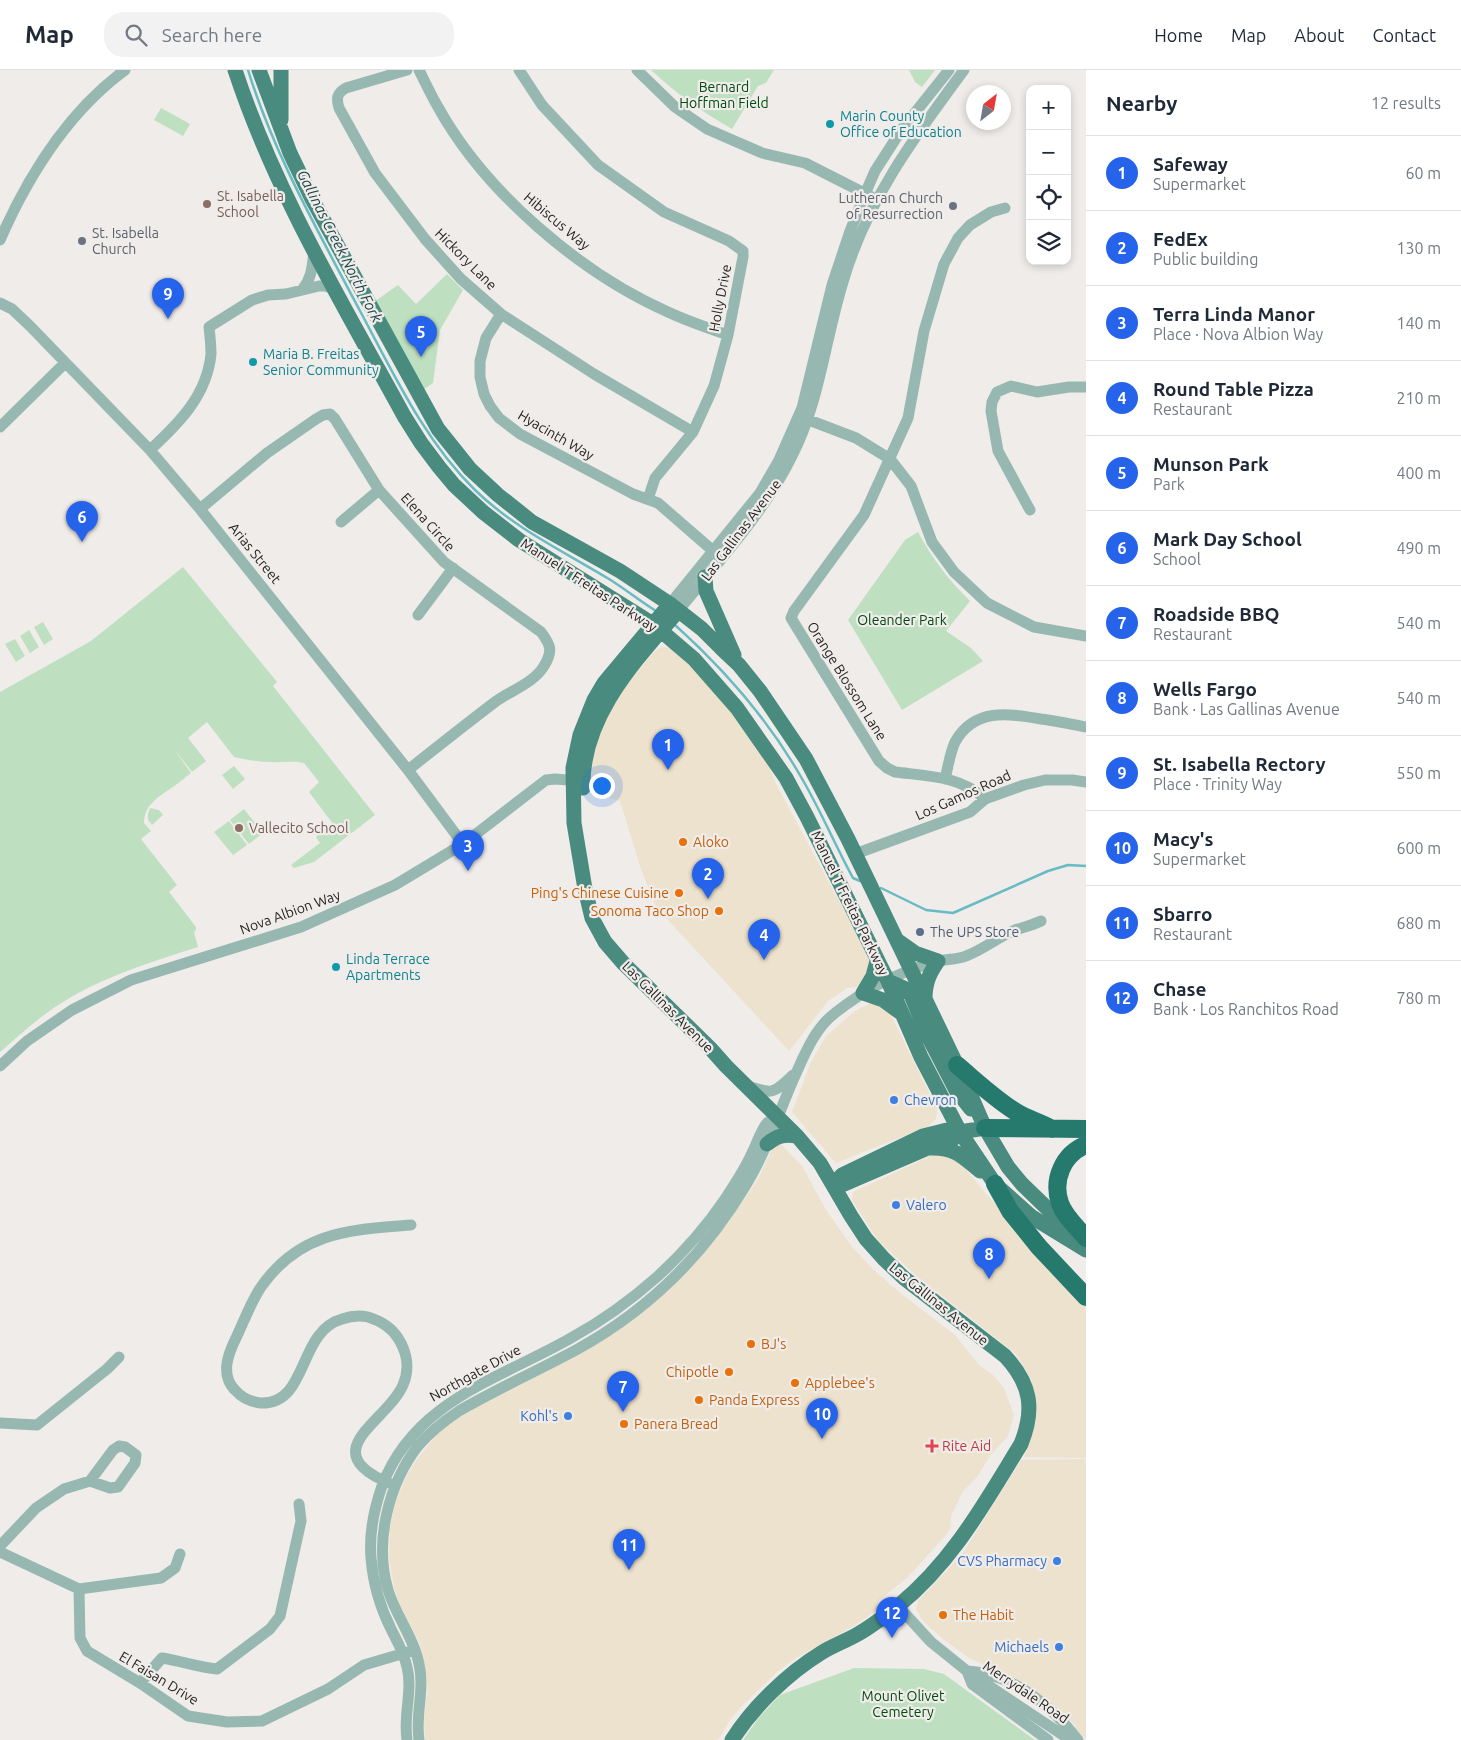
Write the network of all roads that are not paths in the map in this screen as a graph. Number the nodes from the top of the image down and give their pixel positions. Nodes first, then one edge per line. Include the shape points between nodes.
1 (124, 70) edge
2 (235, 70) edge
3 (259, 70) edge
4 (281, 70) edge
5 (407, 70) edge
6 (419, 70) edge
7 (520, 70) edge
8 (637, 70) edge
9 (949, 70) edge
10 (964, 70) edge
11 (281, 129) junction
12 (865, 194) junction
13 (876, 199) junction
14 (1005, 208) dead end
15 (0, 240) edge
16 (314, 251) junction
17 (335, 289) junction
18 (302, 290) junction
19 (0, 303) edge
20 (501, 314) junction
21 (728, 335) junction
22 (66, 362) junction
23 (1086, 388) edge
24 (804, 418) junction
25 (0, 427) edge
26 (692, 432) junction
27 (150, 450) junction
28 (890, 459) junction
29 (379, 490) junction
30 (648, 499) junction
31 (200, 509) junction
32 (1030, 510) dead end
33 (341, 522) dead end
34 (718, 555) junction
35 (453, 568) junction
36 (706, 577) junction
37 (418, 615) dead end
38 (665, 618) junction
39 (1086, 636) edge
40 (739, 665) junction
41 (1086, 727) edge
42 (408, 770) junction
43 (945, 779) junction
44 (578, 781) junction
45 (1086, 782) edge
46 (985, 799) junction
47 (463, 844) junction
48 (855, 854) junction
49 (1042, 921) dead end
50 (897, 940) junction
51 (877, 961) junction
52 (938, 961) junction
53 (911, 969) junction
54 (888, 981) junction
55 (863, 993) junction
56 (925, 999) junction
57 (901, 1013) junction
58 (0, 1066) edge
59 (957, 1066) junction
60 (796, 1072) junction
61 (743, 1083) junction
62 (940, 1096) junction
63 (777, 1117) junction
64 (985, 1128) junction
65 (1052, 1129) junction
66 (1086, 1129) edge
67 (960, 1132) junction
68 (796, 1136) junction
69 (926, 1142) junction
70 (767, 1144) junction
71 (1086, 1145) edge
72 (995, 1184) junction
73 (834, 1185) junction
74 (411, 1225) dead end
75 (1086, 1238) edge
76 (699, 1244) junction
77 (1086, 1250) edge
78 (1086, 1297) edge
79 (119, 1357) dead end
80 (0, 1423) edge
81 (90, 1481) dead end
82 (384, 1481) junction
83 (396, 1486) junction
84 (298, 1504) dead end
85 (0, 1546) edge
86 (0, 1552) edge
87 (180, 1554) dead end
88 (79, 1589) junction
89 (898, 1606) junction
90 (414, 1649) junction
91 (403, 1654) junction
92 (812, 1659) junction
93 (967, 1671) junction
94 (140, 1683) junction
95 (1072, 1739) edge
96 (407, 1740) edge
97 (419, 1740) edge
98 (724, 1740) edge
99 (732, 1740) edge
100 (1048, 1740) edge

1 - 15 street via 80,111 46,155 15,206
2 - 16 main road, Manuel T Freitas Parkway via 270,162
3 - 11 main road, Manuel T Freitas Parkway
4 - 11 main road
5 - 20 street, Hickory Lane via 346,88 337,96 339,108 375,172 425,239 461,279
6 - 21 street, Hibiscus Way via 438,108 464,147 521,213 593,271 621,288 668,312
7 - 21 street, Holly Drive via 542,105 598,165 664,212 729,241 743,251
8 - 12 street via 675,107 707,129 762,153 805,163
9 - 12 street, Las Gallinas Avenue via 902,129 875,171
10 - 13 street, Las Gallinas Avenue via 920,129
11 - 38 main road, Manuel T Freitas Parkway via 312,199 438,429 470,469 498,496 532,522 620,571
12 - 13 street
12 - 24 street, Las Gallinas Avenue via 832,285
13 - 24 street, Las Gallinas Avenue via 842,282 817,390
14 - 28 street, Orange Blossom Lane via 991,212 970,226 958,238 944,264 924,331 908,418
16 - 17 main road, Manuel T Freitas Parkway
16 - 18 street via 312,274
17 - 18 street via 325,286
17 - 38 main road, Manuel T Freitas Parkway via 416,436 454,485 482,512 519,540
18 - 27 street via 252,300 209,327 211,352 200,390 179,423
19 - 22 street, Arias Street via 12,309
20 - 26 street, Hickory Lane
20 - 30 street, Hyacinth Way via 486,338 480,361 484,394 499,418 520,434
21 - 26 street, Holly Drive via 714,386
22 - 25 street
22 - 27 street, Arias Street
23 - 32 street via 1069,386 1037,392 1011,386 997,392 992,402 998,451
24 - 28 street via 856,438
24 - 34 street, Las Gallinas Avenue via 792,455 773,490
26 - 30 street, Holly Drive via 655,478
27 - 31 street, Arias Street
28 - 39 street via 911,486 932,542 954,572 987,602 1034,627
28 - 43 street, Orange Blossom Lane via 864,515 791,618 879,761 895,772
29 - 31 street, Elena Circle via 335,419 326,414 267,453
29 - 33 street
29 - 35 street, Elena Circle
30 - 34 street via 658,503
31 - 42 street, Arias Street
34 - 36 street, Las Gallinas Avenue
34 - 38 street, Las Gallinas Avenue
35 - 37 street
35 - 42 street, Elena Circle via 541,632 549,643 550,653 537,675 497,700
36 - 38 street, Las Gallinas Avenue
36 - 40 main road via 706,591
38 - 40 main road, Manuel T Freitas Parkway via 702,629
38 - 44 main road, Las Gallinas Avenue via 627,672 599,703
38 - 51 main road, Manuel T Freitas Parkway via 694,659 743,716 786,778
40 - 48 main road, Manuel T Freitas Parkway via 806,759
41 - 43 street via 1012,714 983,718 972,723 954,744
42 - 47 street, Arias Street
43 - 46 street, Orange Blossom Lane via 975,789
44 - 47 street, Nova Albion Way via 546,780
44 - 61 main road, Las Gallinas Avenue via 583,823 578,847 584,890 592,918 605,942
45 - 46 street, Los Gamos Road via 1045,780
46 - 48 street, Los Gamos Road via 970,812
47 - 58 street, Nova Albion Way via 396,885 310,923 131,980 72,1010 27,1041
48 - 50 main road, Manuel T Freitas Parkway
49 - 52 street, Northgate Drive via 1015,930 967,956
50 - 52 main road via 915,953
50 - 53 main road, Manuel T Freitas Parkway
51 - 53 main road via 892,968
51 - 54 main road, Manuel T Freitas Parkway
51 - 55 main road
52 - 53 street, Northgate Drive
52 - 56 main road via 928,977
53 - 54 street, Northgate Drive
53 - 56 main road, Manuel T Freitas Parkway
54 - 55 street, Northgate Drive
54 - 57 main road, Manuel T Freitas Parkway
54 - 64 main road via 911,995 956,1090
55 - 57 main road via 883,1000
55 - 60 street, Northgate Drive via 834,1014 818,1032
56 - 59 main road, Manuel T Freitas Parkway
57 - 62 main road, Manuel T Freitas Parkway
59 - 64 main road, Manuel T Freitas Parkway
59 - 65 highway via 1018,1113
60 - 61 street via 772,1092
60 - 63 street, Northgate Drive
61 - 63 main road, Las Gallinas Avenue
62 - 67 main road, Manuel T Freitas Parkway
62 - 69 main road via 943,1113
63 - 68 main road, Las Gallinas Avenue
63 - 70 street, Northgate Drive
63 - 76 street, Northgate Drive via 767,1123 743,1171 714,1214
64 - 65 highway
64 - 67 main road
64 - 75 main road, Manuel T Freitas Parkway via 1022,1184 1053,1214
65 - 66 highway
67 - 69 main road via 952,1140
67 - 72 main road, Manuel T Freitas Parkway
68 - 70 main road via 785,1134
68 - 73 main road, Las Gallinas Avenue
69 - 72 main road via 955,1151
69 - 73 main road via 846,1184
70 - 76 street, Northgate Drive via 728,1213
71 - 75 highway via 1064,1162 1058,1185 1060,1204
72 - 77 main road, Manuel T Freitas Parkway via 1032,1217
72 - 78 highway via 1010,1211
73 - 89 main road, Las Gallinas Avenue via 861,1231 884,1259 1017,1369 1026,1385 1029,1402 1029,1416 1021,1444 976,1519 938,1568
74 - 82 street via 358,1229 327,1236 289,1256 254,1298 228,1354 226,1366 233,1389 243,1398 269,1403 289,1391 296,1382 312,1344 328,1326 350,1316 364,1316 389,1327 404,1348 407,1372 396,1396 362,1434 356,1451 363,1468
76 - 82 street, Northgate Drive via 602,1319 437,1411 409,1438
76 - 83 street, Northgate Drive via 667,1284 638,1309 576,1349 445,1420 419,1445
79 - 80 street via 37,1425
81 - 85 street via 64,1489 36,1508
82 - 83 street
82 - 91 street, Northgate Drive via 372,1527 373,1575 383,1612
83 - 90 street, Northgate Drive via 384,1528 385,1574 394,1607
84 - 94 street via 301,1521 280,1616 270,1629 217,1670 162,1658
86 - 88 street
87 - 88 street via 175,1568 161,1578
88 - 94 street, El Faisan Drive via 80,1638 87,1651
89 - 92 main road, Las Gallinas Avenue via 858,1634
89 - 93 street, Merrydale Road via 931,1642
90 - 91 street, El Faisan Drive
90 - 97 street, Northgate Drive via 422,1690
91 - 94 street, El Faisan Drive via 364,1665 328,1690 262,1721 228,1722 188,1716
91 - 96 street, Northgate Drive via 410,1690
92 - 98 main road via 798,1662 763,1692
92 - 99 main road via 767,1697
93 - 95 street, Merrydale Road, bridge
93 - 95 street, Merrydale Road via 985,1672 1004,1679 1043,1702
93 - 100 street, Merrydale Road via 972,1684

